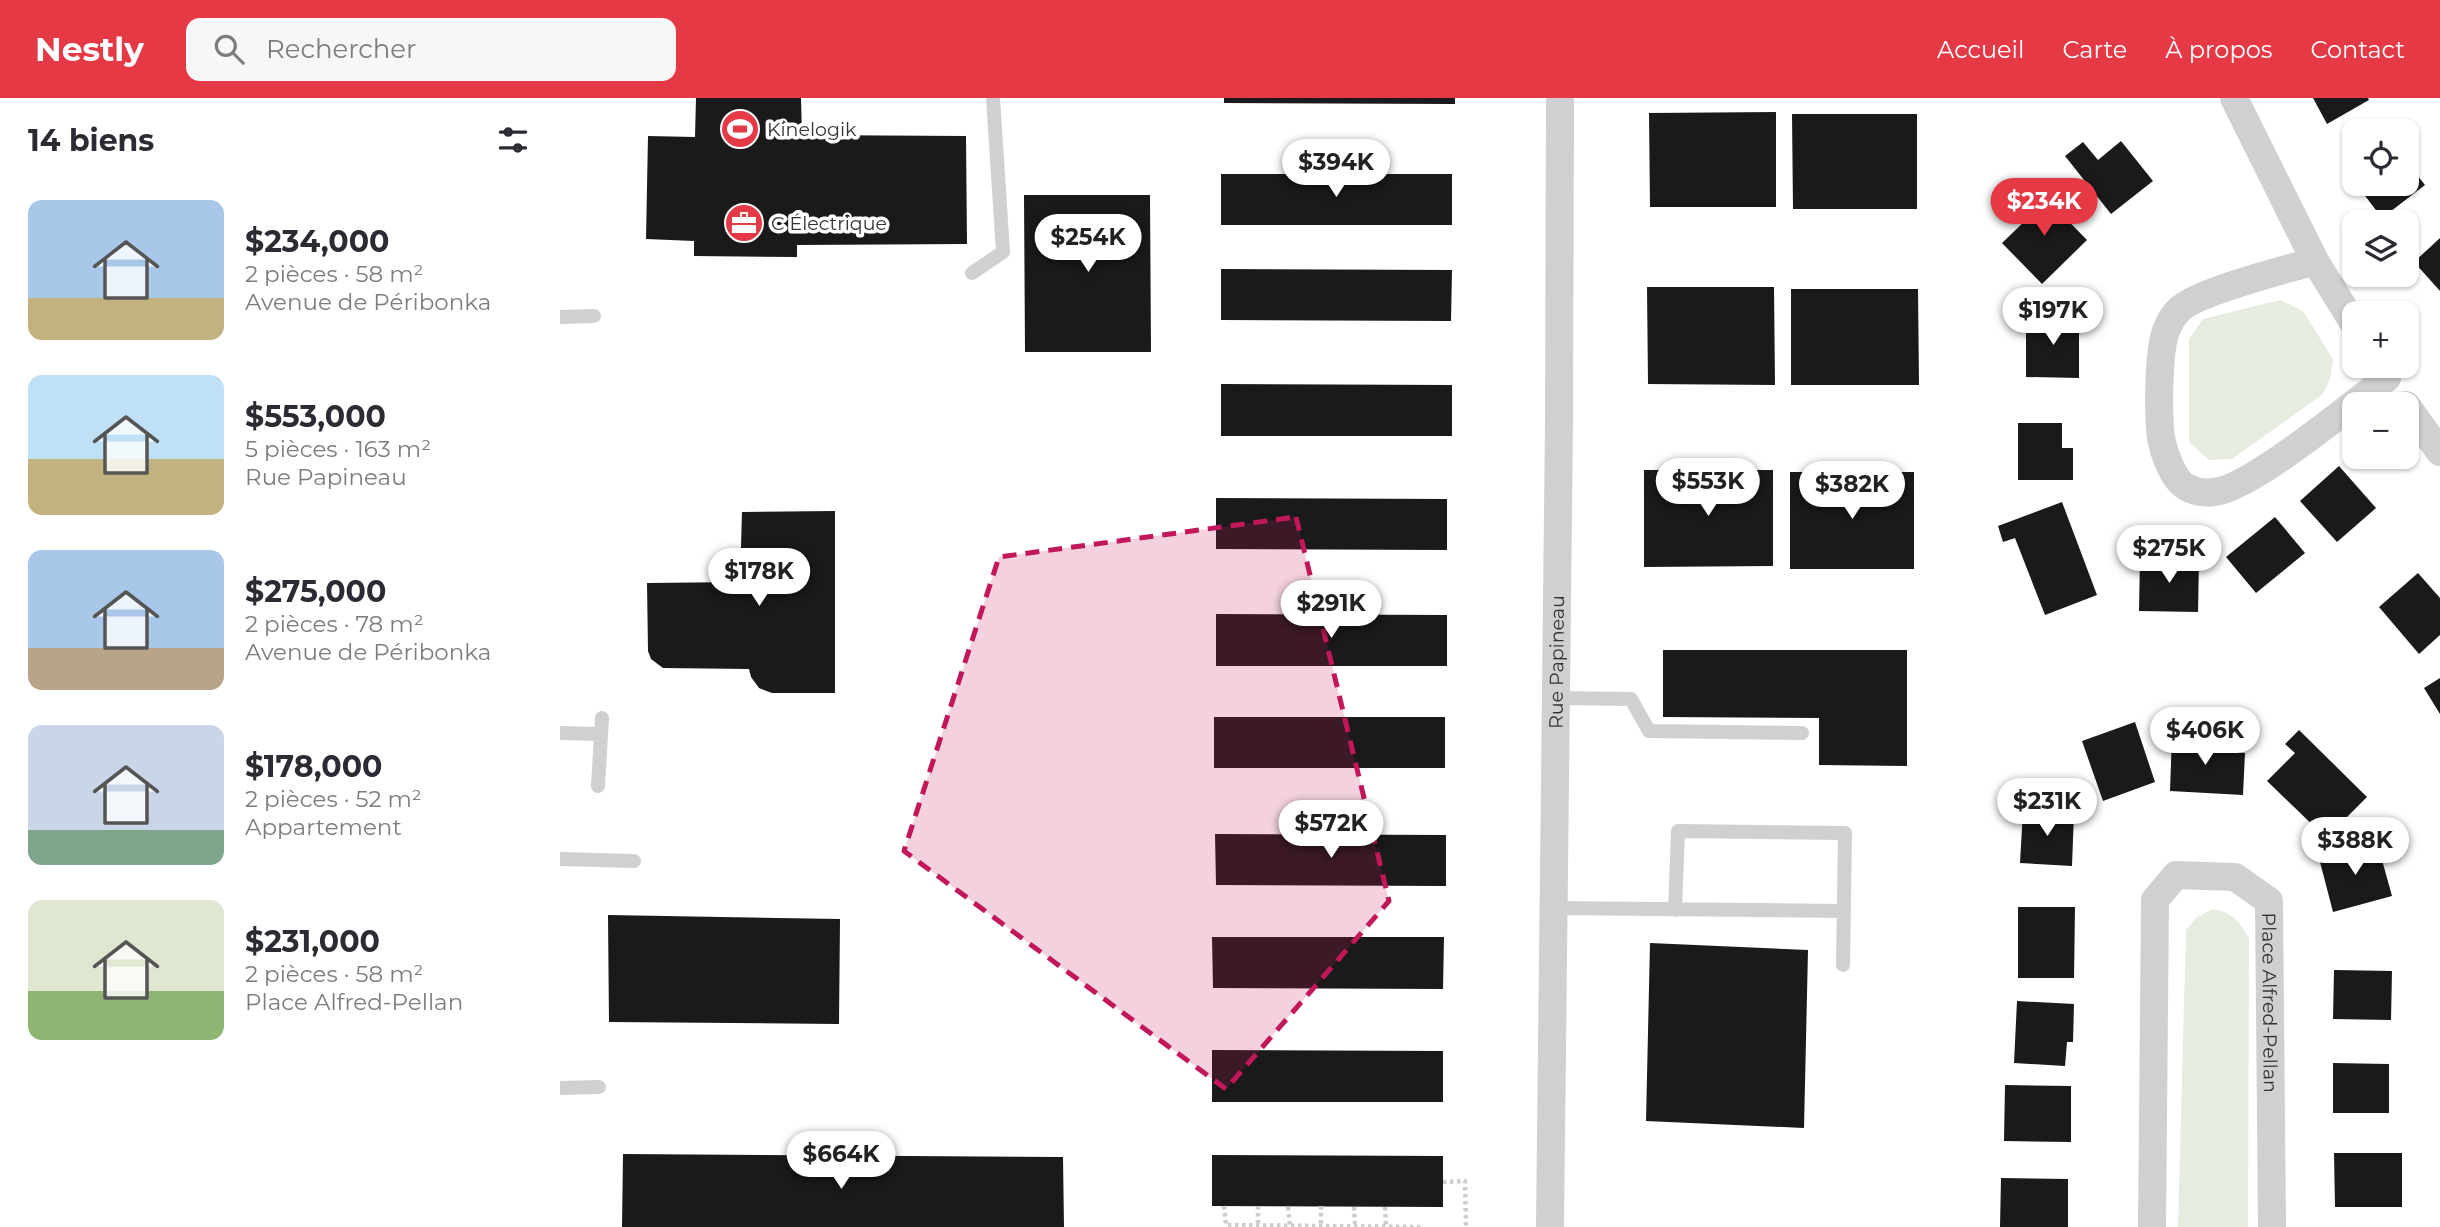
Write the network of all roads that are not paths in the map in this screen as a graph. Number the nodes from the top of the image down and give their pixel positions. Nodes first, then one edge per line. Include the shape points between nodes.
1 (993, 98) edge
2 (1560, 98) edge
3 (2234, 98) edge
4 (2315, 261) junction
5 (972, 273) dead end
6 (2342, 305) edge
7 (594, 316) dead end
8 (560, 317) edge
9 (2375, 378) edge
10 (2419, 420) edge
11 (2438, 444) edge
12 (1556, 698) junction
13 (602, 718) dead end
14 (560, 733) edge
15 (1801, 733) dead end
16 (601, 734) junction
17 (598, 786) dead end
18 (560, 859) edge
19 (634, 861) dead end
20 (1554, 908) junction
21 (1675, 910) junction
22 (1843, 911) junction
23 (1843, 965) dead end
24 (599, 1087) dead end
25 (560, 1088) edge
26 (1550, 1227) edge
27 (2152, 1227) edge
28 (2272, 1227) edge

1 - 5 lane via 1003,252
2 - 12 street, Rue Papineau
3 - 4 street
4 - 6 street
4 - 9 street via 2192,300 2172,317 2162,351 2160,411 2161,438 2176,477 2187,488 2202,492 2218,492 2247,480
7 - 8 lane
10 - 11 street
12 - 15 lane via 1631,699 1649,731
12 - 20 street, Rue Papineau
13 - 16 lane
14 - 16 lane
16 - 17 lane
18 - 19 lane
20 - 21 lane
20 - 26 street, Rue Papineau
21 - 22 lane
21 - 22 lane via 1678,831 1845,833
22 - 23 lane
24 - 25 lane
27 - 28 street, Place Alfred-Pellan via 2155,900 2176,875 2235,877 2269,901

